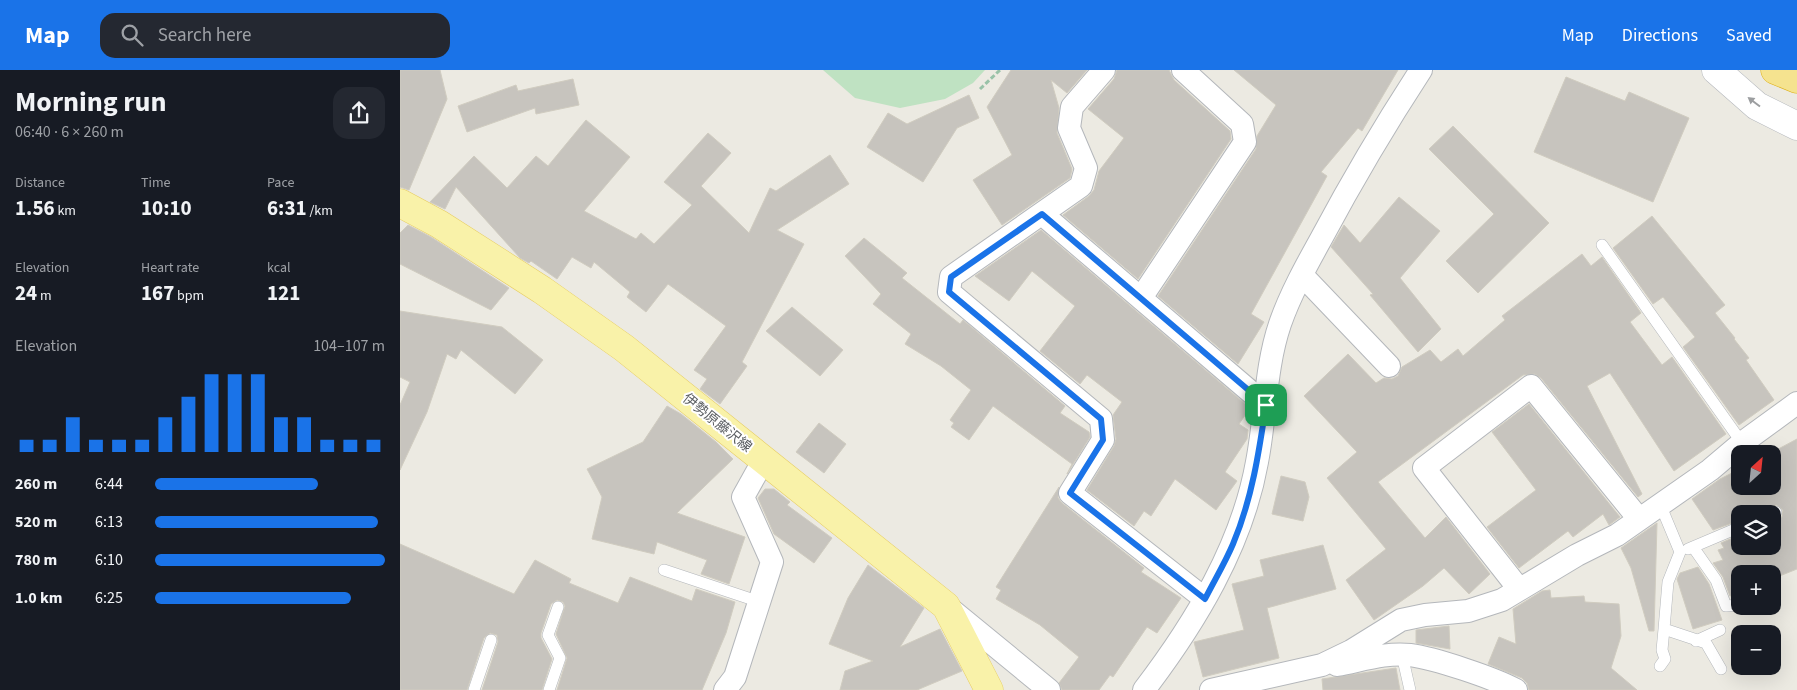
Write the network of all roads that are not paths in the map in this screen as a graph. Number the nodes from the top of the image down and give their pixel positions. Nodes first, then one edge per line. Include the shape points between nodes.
1 (1104, 70) edge
2 (1184, 70) edge
3 (1421, 70) edge
4 (1716, 70) edge
5 (1775, 70) edge
6 (1797, 79) edge
7 (1797, 126) edge
8 (400, 203) edge
9 (1042, 214) junction
10 (1602, 246) dead end
11 (1302, 275) junction
12 (1141, 298) junction
13 (1389, 366) dead end
14 (1797, 403) edge
15 (1266, 405) junction
16 (1742, 443) junction
17 (764, 461) junction
18 (1660, 504) junction
19 (1639, 519) junction
20 (1731, 531) edge
21 (1693, 546) junction
22 (1680, 552) junction
23 (664, 570) dead end
24 (1519, 588) junction
25 (1205, 599) junction
26 (760, 602) junction
27 (946, 606) junction
28 (1731, 606) edge
29 (558, 608) dead end
30 (1664, 629) junction
31 (1720, 630) dead end
32 (491, 640) dead end
33 (1696, 641) junction
34 (1402, 655) junction
35 (1660, 666) dead end
36 (1721, 670) dead end
37 (1287, 674) junction
38 (474, 690) edge
39 (549, 690) edge
40 (725, 690) edge
41 (989, 690) edge
42 (1049, 690) edge
43 (1144, 690) edge
44 (1211, 690) edge
45 (1410, 690) edge
46 (1516, 690) edge

1 - 9 street via 1072,107 1069,128 1086,168 1081,186
2 - 12 street via 1242,124 1244,142
3 - 11 street via 1352,181
7 -> 4 street via 1757,106
5 - 6 highway
8 - 17 main road, 伊勢原藤沢線 via 542,290 617,343
9 - 12 street
9 - 25 street via 951,277 949,292 1101,419 1103,440 1070,493
10 - 16 lane
11 - 13 street
11 - 15 street via 1280,323 1271,359
12 - 15 street
14 - 16 street
15 - 25 street via 1247,505 1233,544
16 - 18 street via 1710,470
17 - 26 street via 743,497 772,562
17 - 27 main road, 伊勢原藤沢線
18 - 19 street
18 - 22 lane
19 - 24 street via 1617,535
19 - 24 street via 1531,386 1424,468
20 - 21 lane
21 - 22 lane
21 - 28 lane via 1716,580 1726,606
22 - 30 lane via 1668,582
23 - 26 lane
24 - 37 street via 1484,607 1401,620 1322,665
25 - 43 street
26 - 40 street via 735,677
27 - 41 main road, 伊勢原藤沢線
27 - 42 street
29 - 39 lane via 548,635 560,658
30 - 33 lane
30 - 35 lane via 1662,650 1665,659
31 - 33 lane
32 - 38 lane
33 - 36 lane via 1706,643
34 - 37 street
34 - 45 lane
34 - 46 street via 1438,661
37 - 44 street

